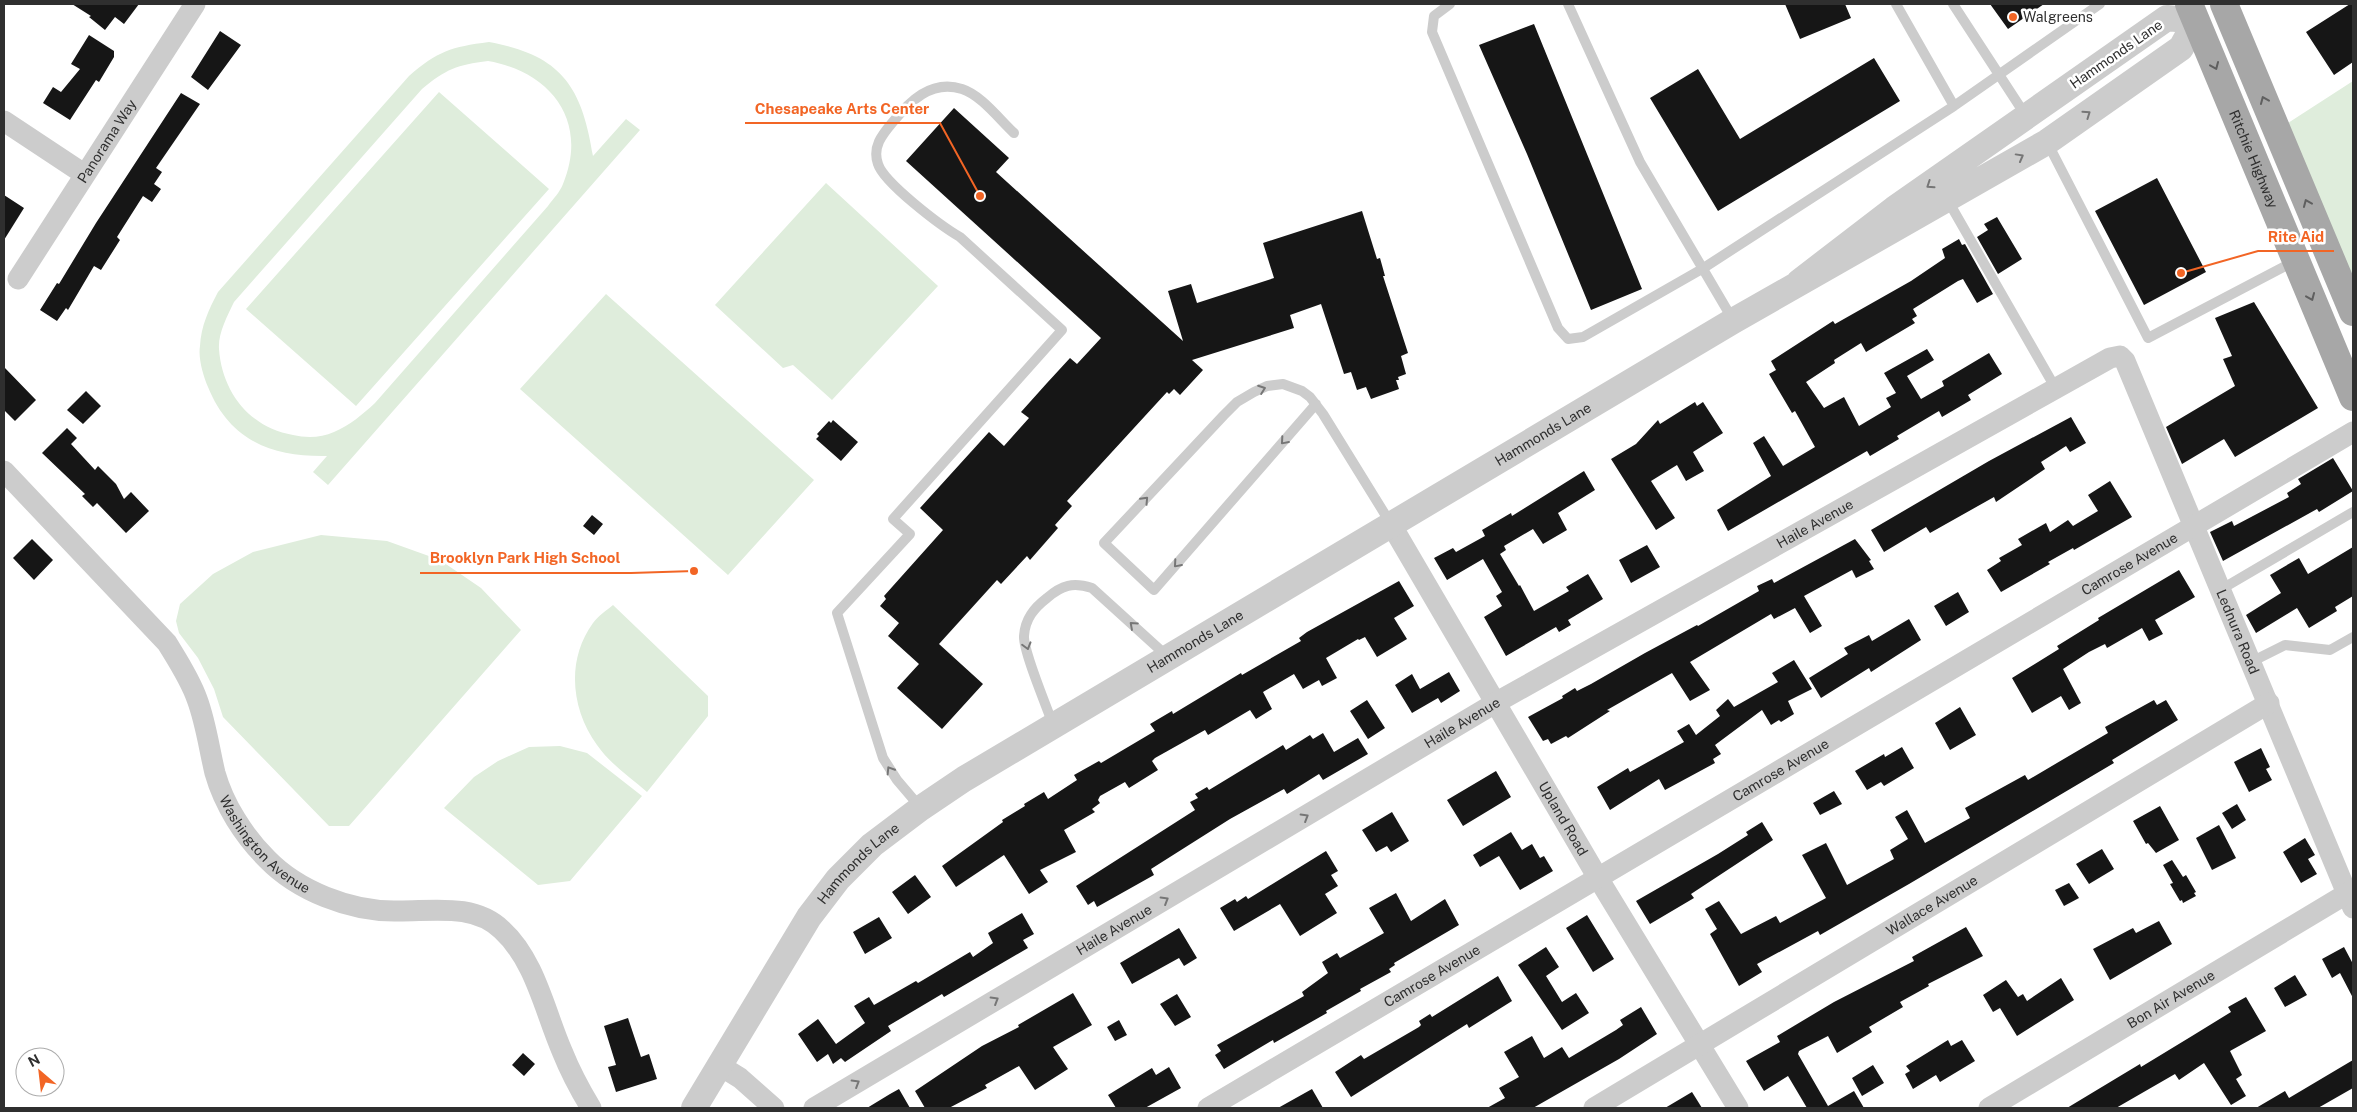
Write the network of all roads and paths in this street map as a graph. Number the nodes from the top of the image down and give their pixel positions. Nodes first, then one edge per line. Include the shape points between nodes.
1 (195, 4) edge
2 (1450, 4) edge
3 (1568, 4) edge
4 (1896, 4) edge
5 (1953, 4) edge
6 (2100, 4) edge
7 (2223, 4) edge
8 (2192, 12) edge
9 (2000, 75) junction
10 (2086, 76) junction
11 (1954, 106) junction
12 (2026, 116) junction
13 (4, 121) edge
14 (1014, 133) dead end
15 (2047, 142) junction
16 (84, 174) junction
17 (1947, 198) junction
18 (2296, 261) junction
19 (1702, 269) junction
20 (18, 279) dead end
21 (1799, 282) junction
22 (2353, 312) edge
23 (1733, 321) junction
24 (2120, 356) joint
25 (2056, 388) junction
26 (2353, 397) edge
27 (1316, 404) junction
28 (2353, 432) edge
29 (4, 471) edge
30 (2353, 512) edge
31 (1392, 526) junction
32 (2193, 526) junction
33 (2220, 590) junction
34 (2353, 637) edge
35 (1169, 658) junction
36 (2252, 662) junction
37 (1497, 702) junction
38 (2269, 703) junction
39 (1054, 726) junction
40 (921, 808) junction
41 (1598, 878) junction
42 (2351, 897) edge
43 (1700, 1045) junction
44 (719, 1065) junction
45 (591, 1108) edge
46 (694, 1108) edge
47 (774, 1108) edge
48 (814, 1108) edge
49 (1208, 1108) edge
50 (1594, 1108) edge
51 (1738, 1108) edge
52 (1989, 1108) edge

1 - 16 street, Panorama Way
2 - 19 lane via 1434,16 1432,32 1558,328 1568,339 1583,337
3 - 19 lane via 1640,162
4 - 11 lane
5 - 9 lane
6 - 9 lane
7 - 8 street
22 -> 7 main road
8 - 10 street, Hammonds Lane via 2167,18
15 -> 8 street, Hammonds Lane via 2181,48
8 -> 18 main road, Ritchie Highway
9 - 11 lane
9 - 12 lane
10 - 12 street, Hammonds Lane
10 - 15 street via 2083,90 2049,120 2044,134
11 - 19 lane
12 - 17 street via 2018,136 1956,179
12 -> 21 street, Hammonds Lane via 1894,209
13 - 16 street
40 -> 14 lane via 896,780 883,758 837,613 910,534 893,519 1062,330 960,237 940,226 885,176 878,164 877,147 881,136 910,101 937,87 963,89 975,96
17 -> 15 street, Hammonds Lane
15 - 18 lane via 2148,338
16 - 20 street, Panorama Way
17 - 21 street, Hammonds Lane
17 - 25 lane
18 -> 26 main road, Ritchie Highway
19 - 23 lane
21 - 23 street, Hammonds Lane
23 - 31 street, Hammonds Lane
24 - 25 street, Haile Avenue via 2110,358
24 - 32 street, Lednura Road via 2125,361
25 - 37 street, Haile Avenue
27 -> 27 lane via 1154,590 1104,543 1237,402 1267,386 1283,384 1302,391
27 - 31 lane
28 - 32 street, Camrose Avenue
29 - 45 street, Washington Avenue via 167,643 197,698 215,774 230,808 246,836 268,860 296,882 364,909 461,912 484,917 503,930 530,970 562,1054
30 - 33 lane
31 - 35 street, Hammonds Lane
31 - 37 street, Upland Road
32 - 33 street, Lednura Road
32 - 41 street, Camrose Avenue
33 - 36 street, Lednura Road
34 - 36 lane via 2330,650 2285,645
35 - 39 street, Hammonds Lane
35 -> 39 lane via 1092,588 1072,584 1055,591 1033,608 1024,637
36 - 38 street, Lednura Road
37 - 41 street, Upland Road
48 -> 37 street, Haile Avenue
38 - 42 street, Lednura Road
38 - 43 street, Wallace Avenue
39 - 40 street, Hammonds Lane
40 - 44 street, Hammonds Lane via 872,845 838,879 809,917
41 - 43 street, Upland Road
41 - 49 street, Camrose Avenue
42 - 52 street, Bon Air Avenue
43 - 50 street, Wallace Avenue
43 - 51 street, Upland Road
44 - 46 street, Hammonds Lane
44 - 47 street via 740,1078

